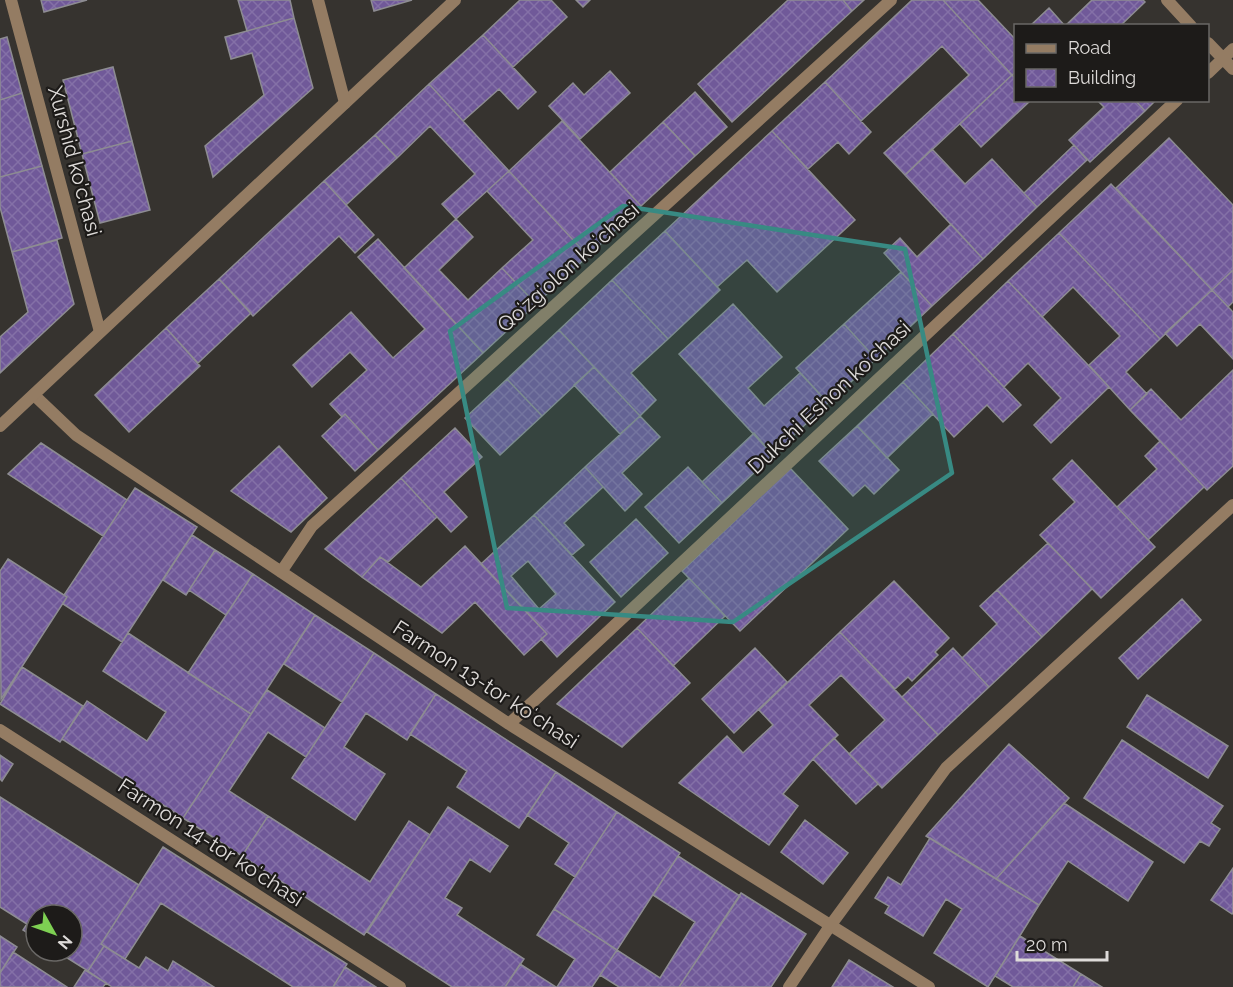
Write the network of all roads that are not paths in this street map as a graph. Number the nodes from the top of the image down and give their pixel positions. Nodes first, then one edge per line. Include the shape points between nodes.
1 (11, 0) edge
2 (318, 0) edge
3 (455, 0) edge
4 (891, 0) edge
5 (1167, 0) edge
6 (1189, 24) edge
7 (1209, 43) edge
8 (1233, 49) edge
9 (1223, 58) junction
10 (1233, 69) edge
11 (1209, 72) edge
12 (1176, 102) edge
13 (345, 103) junction
14 (100, 332) junction
15 (34, 395) junction
16 (0, 426) edge
17 (1233, 505) edge
18 (280, 572) junction
19 (509, 724) junction
20 (0, 730) edge
21 (830, 926) junction
22 (400, 987) edge
23 (789, 987) edge
24 (929, 987) edge

1 - 14 street, Xurshid ko'chasi
2 - 13 street
3 - 13 street
4 - 18 street, Qoʻzgʻolon koʻchasi via 312,526
5 - 6 street
7 - 9 street
8 - 9 street
9 - 10 street
9 - 11 street
12 - 19 street, Dukchi Eshon koʻchasi
13 - 14 street
14 - 15 street
15 - 16 street
15 - 18 street, Farmon 13-tor koʻchasi via 76,435
17 - 21 street via 946,768
18 - 19 street, Farmon 13-tor koʻchasi
19 - 21 street, Farmon 13-tor koʻchasi
20 - 22 street, Farmon 14-tor koʻchasi
21 - 23 street
21 - 24 street, Farmon 13-tor koʻchasi

